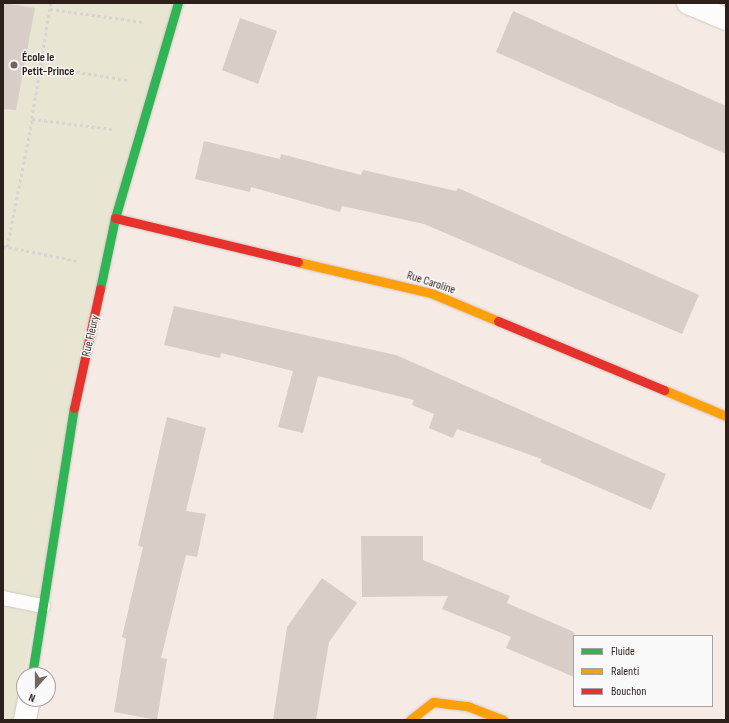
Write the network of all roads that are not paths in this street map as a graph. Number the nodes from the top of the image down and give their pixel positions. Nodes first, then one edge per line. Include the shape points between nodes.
1 (178, 3) edge
2 (688, 3) edge
3 (726, 19) edge
4 (115, 218) junction
5 (726, 416) edge
6 (3, 598) edge
7 (43, 606) junction
8 (33, 667) edge
9 (27, 707) edge
10 (25, 720) edge
11 (410, 720) edge
12 (503, 720) edge

1 - 4 street, Rue Fleury
2 - 3 street
4 - 5 street, Rue Caroline via 431,293
4 - 7 street, Rue Fleury via 74,408
6 - 7 lane
7 - 8 street, Rue Fleury
9 - 10 street
11 - 12 street via 433,702 467,706

